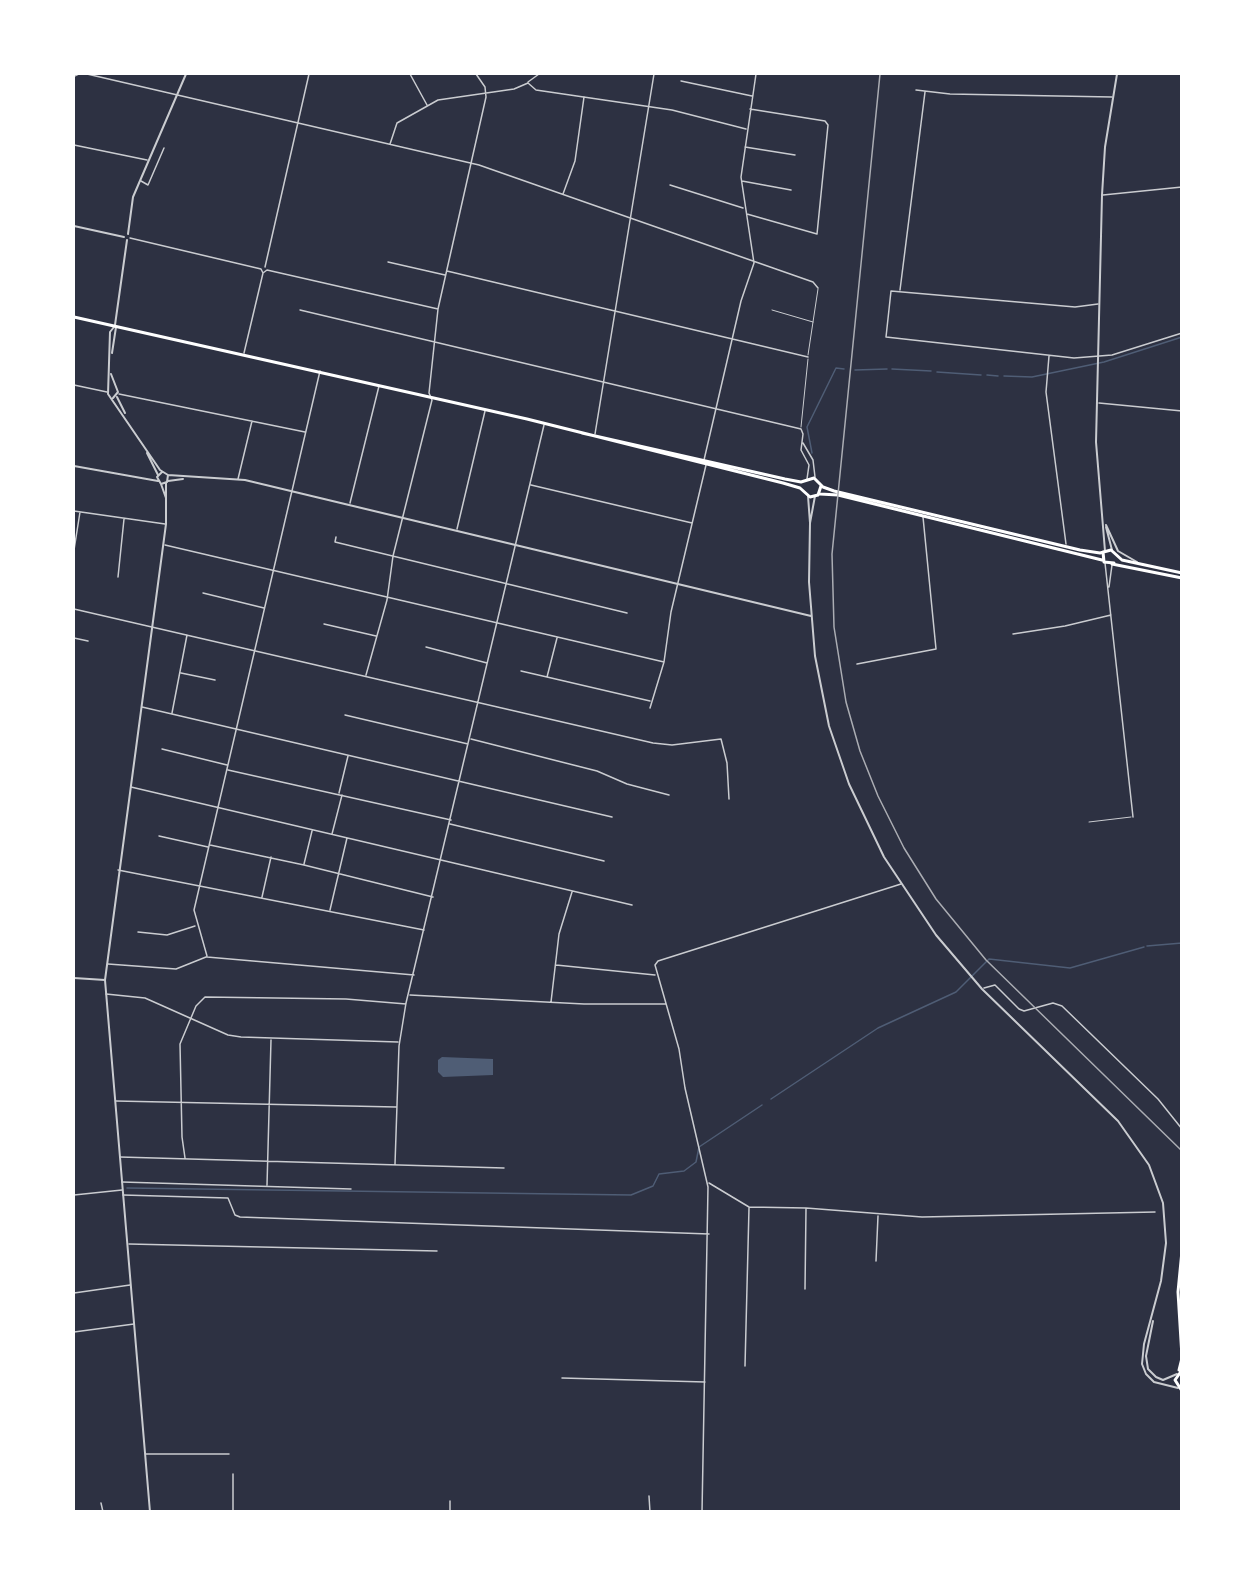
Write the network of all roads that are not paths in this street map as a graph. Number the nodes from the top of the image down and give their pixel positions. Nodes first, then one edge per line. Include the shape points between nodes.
1 (78, 74) edge
2 (87, 74) edge
3 (186, 74) edge
4 (309, 74) edge
5 (410, 74) edge
6 (476, 74) edge
7 (539, 74) edge
8 (654, 74) edge
9 (756, 74) edge
10 (1117, 74) edge
11 (74, 76) edge
12 (681, 81) dead end
13 (528, 82) junction
14 (916, 90) dead end
15 (925, 92) junction
16 (486, 93) junction
17 (176, 94) junction
18 (752, 96) junction
19 (584, 97) junction
20 (1113, 97) junction
21 (428, 105) junction
22 (649, 106) junction
23 (750, 109) junction
24 (298, 123) junction
25 (747, 129) junction
26 (390, 144) junction
27 (74, 145) edge
28 (744, 147) junction
29 (164, 148) dead end
30 (795, 155) dead end
31 (148, 161) junction
32 (471, 163) junction
33 (140, 181) junction
34 (741, 181) junction
35 (670, 185) dead end
36 (1182, 187) edge
37 (791, 190) dead end
38 (563, 195) junction
39 (1102, 195) junction
40 (745, 207) junction
41 (746, 214) junction
42 (631, 218) junction
43 (74, 226) edge
44 (127, 238) junction
45 (754, 261) junction
46 (388, 262) dead end
47 (264, 267) junction
48 (261, 269) junction
49 (267, 270) junction
50 (447, 271) junction
51 (263, 273) junction
52 (446, 275) junction
53 (818, 288) joint
54 (900, 291) junction
55 (1099, 304) junction
56 (438, 309) junction
57 (300, 310) dead end
58 (772, 310) dead end
59 (615, 312) junction
60 (74, 317) edge
61 (814, 322) junction
62 (115, 325) junction
63 (1182, 333) edge
64 (732, 339) junction
65 (435, 341) junction
66 (112, 353) junction
67 (244, 353) junction
68 (1050, 355) junction
69 (808, 357) junction
70 (1098, 359) junction
71 (320, 371) junction
72 (111, 374) junction
73 (604, 382) junction
74 (74, 385) edge
75 (379, 385) junction
76 (115, 388) junction
77 (109, 390) junction
78 (125, 395) junction
79 (116, 396) junction
80 (430, 397) junction
81 (120, 403) junction
82 (1097, 403) junction
83 (715, 409) junction
84 (486, 410) junction
85 (1182, 411) edge
86 (127, 419) junction
87 (252, 420) junction
88 (544, 424) junction
89 (801, 429) junction
90 (306, 432) junction
91 (581, 433) junction
92 (595, 435) junction
93 (803, 443) junction
94 (146, 450) junction
95 (704, 460) junction
96 (708, 465) junction
97 (74, 466) edge
98 (162, 472) junction
99 (168, 475) junction
100 (158, 477) junction
101 (189, 478) junction
102 (238, 479) junction
103 (806, 480) junction
104 (817, 480) junction
105 (167, 482) junction
106 (161, 484) junction
107 (530, 485) junction
108 (821, 486) junction
109 (802, 490) junction
110 (292, 491) junction
111 (808, 496) junction
112 (816, 496) junction
113 (166, 498) junction
114 (350, 505) junction
115 (74, 511) edge
116 (80, 512) junction
117 (923, 516) junction
118 (124, 518) junction
119 (404, 518) junction
120 (1104, 519) junction
121 (692, 523) junction
122 (810, 523) junction
123 (166, 524) junction
124 (1106, 525) junction
125 (457, 530) junction
126 (336, 537) dead end
127 (163, 544) junction
128 (516, 544) junction
129 (1066, 547) junction
130 (74, 550) edge
131 (1113, 550) junction
132 (1104, 551) junction
133 (393, 556) junction
134 (1116, 556) junction
135 (1104, 562) junction
136 (1112, 564) junction
137 (1154, 567) junction
138 (274, 571) junction
139 (1182, 573) edge
140 (118, 577) dead end
141 (1182, 578) edge
142 (678, 583) junction
143 (507, 584) junction
144 (1109, 588) junction
145 (203, 593) dead end
146 (386, 597) junction
147 (265, 608) junction
148 (74, 609) edge
149 (627, 613) dead end
150 (1112, 615) junction
151 (811, 616) junction
152 (497, 623) junction
153 (324, 624) dead end
154 (152, 626) junction
155 (187, 634) junction
156 (1013, 634) dead end
157 (376, 637) junction
158 (557, 637) junction
159 (74, 638) edge
160 (88, 641) dead end
161 (426, 647) dead end
162 (255, 650) junction
163 (664, 662) junction
164 (488, 663) junction
165 (857, 664) dead end
166 (521, 671) dead end
167 (180, 673) junction
168 (366, 676) junction
169 (548, 677) junction
170 (215, 680) dead end
171 (652, 701) junction
172 (479, 702) junction
173 (141, 707) junction
174 (650, 708) dead end
175 (172, 714) junction
176 (345, 715) dead end
177 (236, 729) junction
178 (470, 739) junction
179 (469, 744) junction
180 (162, 749) dead end
181 (348, 755) junction
182 (228, 765) junction
183 (227, 770) junction
184 (460, 781) junction
185 (130, 787) junction
186 (340, 794) junction
187 (669, 795) dead end
188 (729, 799) dead end
189 (218, 808) junction
190 (612, 817) dead end
191 (1133, 817) joint
192 (451, 820) junction
193 (1089, 822) dead end
194 (450, 824) junction
195 (312, 830) junction
196 (332, 835) junction
197 (159, 836) dead end
198 (347, 838) junction
199 (208, 846) junction
200 (271, 857) junction
201 (441, 861) junction
202 (604, 861) dead end
203 (304, 865) junction
204 (118, 870) junction
205 (338, 873) junction
206 (901, 884) junction
207 (200, 885) junction
208 (572, 891) junction
209 (262, 897) junction
210 (433, 897) junction
211 (632, 905) dead end
212 (330, 911) junction
213 (196, 926) junction
214 (425, 930) junction
215 (138, 932) dead end
216 (207, 956) junction
217 (106, 963) junction
218 (555, 964) junction
219 (414, 975) junction
220 (656, 975) junction
221 (74, 978) edge
222 (105, 980) junction
223 (982, 989) junction
224 (106, 994) junction
225 (409, 994) junction
226 (550, 1003) junction
227 (406, 1004) junction
228 (666, 1004) junction
229 (190, 1018) junction
230 (272, 1039) junction
231 (399, 1042) junction
232 (115, 1101) junction
233 (181, 1102) junction
234 (269, 1104) junction
235 (397, 1107) junction
236 (1182, 1129) edge
237 (119, 1157) junction
238 (185, 1159) junction
239 (268, 1161) junction
240 (395, 1164) junction
241 (504, 1168) dead end
242 (122, 1182) junction
243 (708, 1182) junction
244 (267, 1187) junction
245 (351, 1189) dead end
246 (122, 1190) junction
247 (74, 1195) edge
248 (123, 1195) junction
249 (749, 1207) junction
250 (806, 1208) junction
251 (1155, 1212) dead end
252 (878, 1216) junction
253 (709, 1234) junction
254 (127, 1244) junction
255 (437, 1251) dead end
256 (1182, 1251) edge
257 (876, 1261) dead end
258 (1181, 1261) edge
259 (130, 1285) junction
260 (1182, 1287) edge
261 (805, 1289) dead end
262 (74, 1293) edge
263 (1153, 1316) junction
264 (134, 1324) junction
265 (74, 1332) edge
266 (1182, 1358) edge
267 (745, 1366) dead end
268 (1179, 1371) edge
269 (562, 1378) dead end
270 (706, 1382) junction
271 (1180, 1390) edge
272 (145, 1454) junction
273 (229, 1455) dead end
274 (233, 1474) dead end
275 (650, 1496) dead end
276 (450, 1501) dead end
277 (101, 1503) dead end
278 (103, 1512) edge
279 (150, 1512) edge
280 (233, 1512) edge
281 (450, 1512) edge
282 (650, 1512) edge
283 (702, 1512) edge

1 - 11 street
2 - 17 street
3 - 17 street
4 - 24 street
5 - 21 street
6 - 16 street
7 - 13 street
8 - 22 street
9 - 18 street
10 - 20 street
12 - 18 street
13 - 16 street via 514,89
13 - 19 street via 534,89
14 - 15 street
15 - 20 street
15 - 54 street
16 - 21 street via 440,99
16 - 32 street
17 - 24 street
17 - 31 street
18 - 23 street
19 - 22 street
19 - 38 street via 575,161
20 - 39 street
21 - 26 street via 397,123
22 - 25 street
22 - 42 street
23 - 25 street
23 - 41 street via 825,121 828,125 817,234
24 - 26 street
24 - 47 street
25 - 28 street
26 - 32 street
27 - 31 street
28 - 30 street
28 - 34 street
29 - 33 street via 148,184
31 - 33 street
32 - 38 street
32 - 50 street
33 - 44 street via 132,201
34 - 37 street
34 - 40 street
35 - 40 street
36 - 39 street
38 - 42 street
39 - 55 street
40 - 41 street
41 - 45 street
42 - 45 street
42 - 59 street
43 - 44 street
44 - 48 street
44 - 62 street
45 - 53 street via 813,282
45 - 64 street
46 - 52 street
47 - 48 street
47 - 49 street
48 - 51 street
49 - 51 street
49 - 56 street
50 - 52 street
50 - 59 street
51 - 67 street
52 - 56 street
53 - 61 lane
54 - 55 street via 1075,307
54 - 68 street via 891,291 886,337
55 - 70 street
56 - 65 street
57 - 65 street
58 - 61 lane
59 - 64 street
59 - 73 street
60 - 62 main road
61 - 69 lane
62 - 66 street via 118,330
62 - 66 street via 110,332
62 - 67 main road
63 - 70 street
64 - 69 street
64 - 83 street
65 - 73 street
65 - 80 street
66 - 72 street
67 - 71 main road
68 - 70 street
68 - 129 street via 1045,377
69 - 89 lane
70 - 82 street
71 - 75 main road
71 - 90 street
72 - 76 street
72 - 77 street
73 - 83 street
73 - 92 street
74 - 77 street
75 - 80 main road
75 - 114 street
76 - 77 street
76 - 79 street
77 - 79 street
78 - 79 street
78 - 81 street
78 - 87 street
79 - 81 street
79 - 86 street
80 - 84 main road
80 - 119 street
81 - 86 street
82 - 85 street
82 - 120 street via 1096,451
83 - 89 street
83 - 95 street
84 - 88 main road
84 - 125 street
86 - 94 street
87 - 90 street
87 - 102 street
88 - 91 main road
88 - 107 street
89 - 93 street
90 - 110 street
91 - 92 main road
91 - 96 main road
92 - 95 main road
93 - 103 street via 802,452 809,467
93 - 104 street via 813,460
94 - 98 street
94 - 100 street
95 - 96 main road
95 - 103 main road via 783,479
96 - 109 main road
96 - 121 street
97 - 100 street via 148,479
98 - 99 street
98 - 100 street
99 - 101 street
99 - 105 street
100 - 106 street
101 - 102 street
101 - 105 street
102 - 110 street
103 - 104 main road
103 - 109 main road
104 - 108 main road
105 - 106 street
105 - 113 street
106 - 113 street
107 - 121 street
107 - 128 street
108 - 112 main road
108 - 129 main road
109 - 111 main road
110 - 114 street
110 - 138 street
111 - 112 main road
111 - 122 street
112 - 117 main road via 838,495
112 - 122 street
113 - 123 street
114 - 119 street
115 - 116 street
116 - 118 street
116 - 130 street
117 - 135 main road
117 - 165 street via 936,650
118 - 123 street
118 - 140 street
119 - 125 street
119 - 133 street
120 - 124 street
120 - 132 street
121 - 142 street
122 - 151 street
123 - 127 street
124 - 131 street
124 - 137 street via 1120,553
125 - 128 street
126 - 133 street via 335,542
127 - 138 street
127 - 154 street
128 - 142 street
128 - 143 street
129 - 132 main road
131 - 132 main road
131 - 134 main road
132 - 135 main road
133 - 143 street
133 - 146 street
134 - 136 main road
134 - 137 main road
135 - 136 main road
135 - 144 street
136 - 141 main road
136 - 144 street
137 - 139 main road
138 - 146 street
138 - 147 street
142 - 151 street
142 - 163 street
143 - 149 street
143 - 152 street
144 - 150 street
145 - 147 street
146 - 152 street
146 - 157 street
147 - 162 street
148 - 154 street
150 - 156 street
150 - 191 street
151 - 206 street via 825,710 845,774
152 - 158 street
152 - 164 street
153 - 157 street
154 - 155 street
154 - 173 street
155 - 162 street
155 - 167 street
157 - 168 street
158 - 163 street
158 - 169 street
159 - 160 street
161 - 164 street
162 - 168 street
162 - 177 street
163 - 171 street
164 - 172 street
166 - 169 street
167 - 170 street
167 - 175 street
168 - 172 street
169 - 171 street
171 - 174 street
172 - 178 street
172 - 188 street via 672,745 723,740
173 - 175 street
173 - 185 street
175 - 177 street
176 - 179 street
177 - 181 street
177 - 182 street
178 - 179 street
178 - 187 street
179 - 184 street
180 - 182 street
181 - 184 street
181 - 186 street
182 - 183 street
183 - 186 street
183 - 189 street
184 - 190 street
184 - 192 street
185 - 189 street
185 - 204 street
186 - 192 street
186 - 196 street
189 - 195 street
189 - 199 street
191 - 193 lane
192 - 194 street
194 - 201 street
194 - 202 street
195 - 196 street
195 - 203 street
196 - 198 street
197 - 199 street
198 - 201 street
198 - 205 street
199 - 200 street
199 - 207 street
200 - 203 street
200 - 209 street
201 - 208 street
201 - 210 street
203 - 205 street
204 - 207 street
204 - 217 street
205 - 210 street
205 - 212 street
206 - 220 street via 658,961
206 - 223 street
207 - 209 street
207 - 213 street via 194,910
208 - 211 street
208 - 218 street
209 - 212 street
210 - 214 street
212 - 214 street
213 - 215 street via 167,935
213 - 216 street
214 - 219 street
216 - 217 street via 176,969
216 - 219 street
217 - 222 street
218 - 220 street
218 - 226 street
219 - 225 street
220 - 228 street
221 - 222 street
222 - 224 street
223 - 236 street via 995,985 1024,1011 1053,1003 1062,1006 1158,1099
223 - 263 street via 1118,1121 1141,1150 1161,1195 1166,1221 1166,1249
224 - 229 street via 137,996
224 - 232 street
225 - 226 street
225 - 227 street
226 - 228 street
227 - 229 street via 208,996
227 - 231 street
228 - 243 street
229 - 230 street via 228,1035
229 - 233 street via 180,1044
230 - 231 street
230 - 234 street
231 - 235 street
232 - 233 street
232 - 237 street
233 - 234 street
233 - 238 street
234 - 235 street
234 - 239 street
235 - 240 street
237 - 238 street
237 - 242 street
238 - 239 street
239 - 240 street
239 - 244 street
240 - 241 street
242 - 244 street
242 - 246 street
243 - 249 street
243 - 253 street
244 - 245 street
246 - 247 street
246 - 248 street
248 - 253 street via 226,1198 240,1218
248 - 254 street
249 - 250 street
249 - 267 street
250 - 252 street
250 - 261 street
251 - 252 street
252 - 257 street
253 - 270 street
254 - 255 street
254 - 259 street
256 - 258 main road
258 - 260 main road
258 - 266 main road via 1178,1292
259 - 262 street
259 - 264 street
263 - 268 street via 1146,1356 1148,1370 1163,1380
263 - 271 street via 1142,1350 1143,1368 1154,1382
264 - 265 street
264 - 272 street
266 - 268 main road
268 - 271 main road via 1175,1383
269 - 270 street
270 - 283 street
272 - 273 street
272 - 279 street
274 - 280 street
275 - 282 street
276 - 281 street
277 - 278 street

